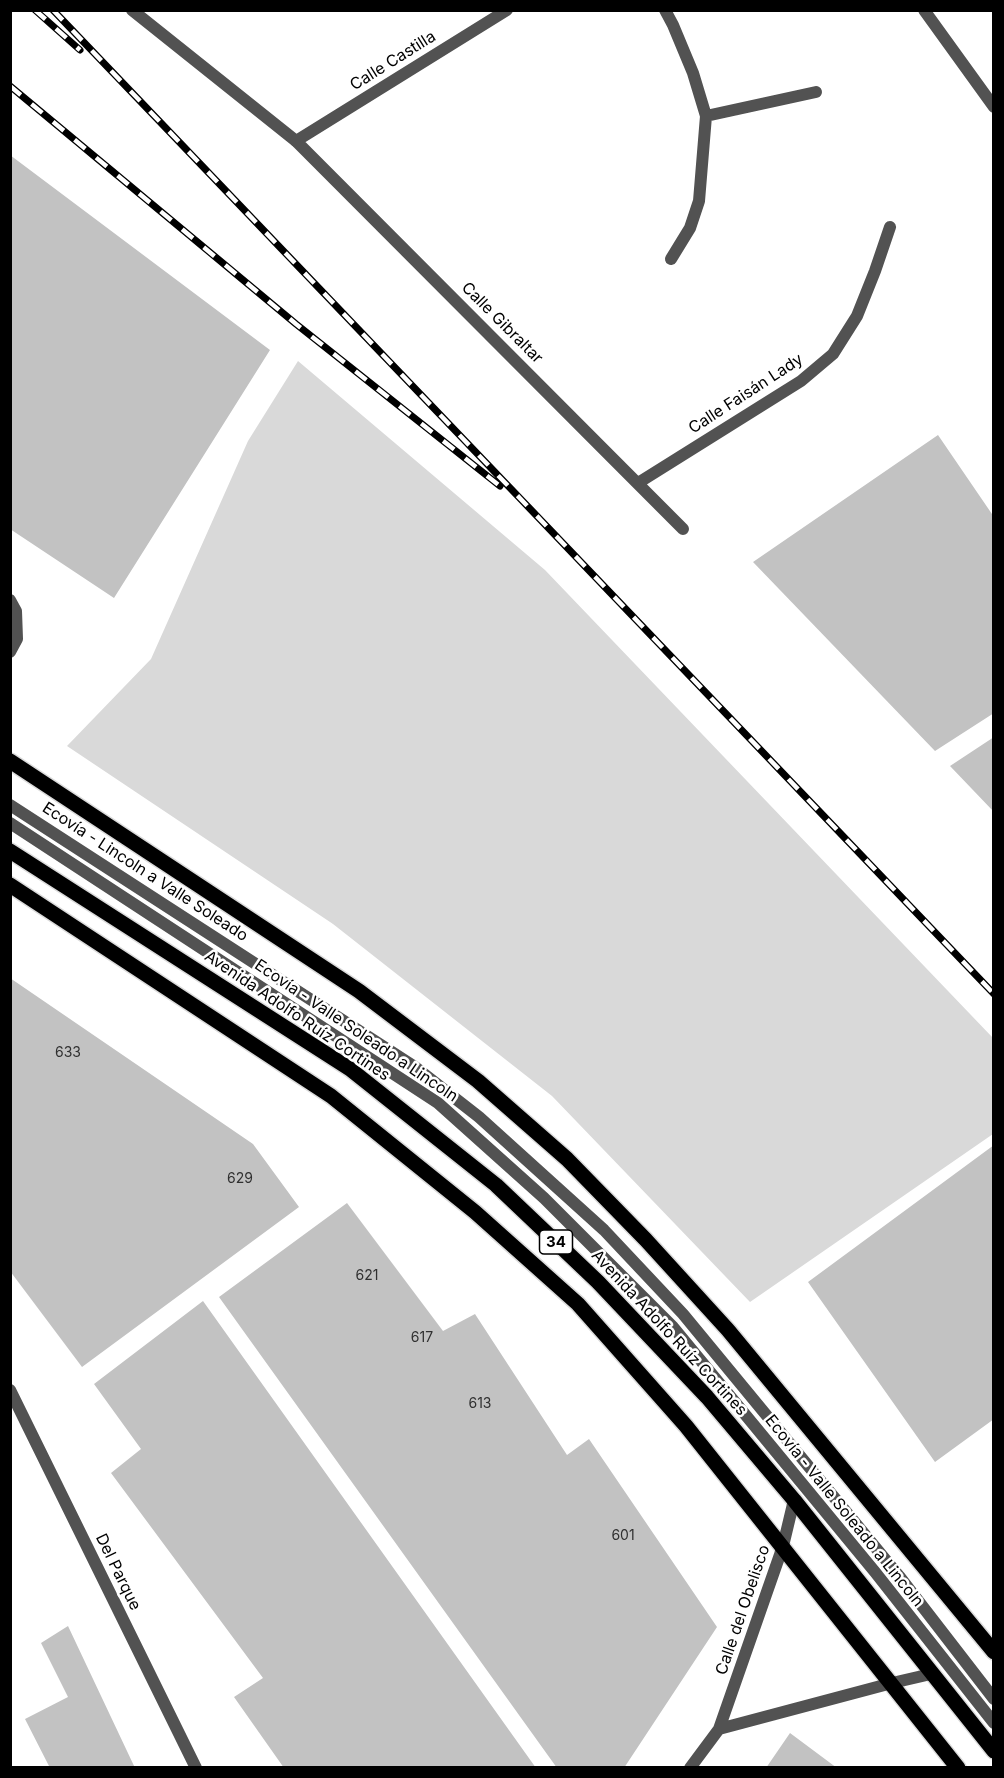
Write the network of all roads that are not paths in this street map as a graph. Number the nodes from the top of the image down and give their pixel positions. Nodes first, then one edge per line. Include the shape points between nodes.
1 (132, 10) edge
2 (507, 10) edge
3 (665, 10) edge
4 (924, 10) edge
5 (816, 92) dead end
6 (993, 107) edge
7 (706, 116) junction
8 (296, 141) junction
9 (890, 227) dead end
10 (671, 259) dead end
11 (638, 483) junction
12 (683, 529) dead end
13 (10, 600) edge
14 (10, 652) edge
15 (10, 761) edge
16 (10, 805) edge
17 (10, 823) edge
18 (10, 850) edge
19 (10, 885) edge
20 (10, 1390) edge
21 (794, 1500) junction
22 (783, 1546) junction
23 (993, 1652) edge
24 (931, 1674) junction
25 (892, 1683) junction
26 (993, 1699) edge
27 (993, 1723) edge
28 (718, 1729) junction
29 (993, 1751) edge
30 (196, 1767) edge
31 (690, 1767) edge
32 (958, 1767) edge

1 - 8 street, Calle Gibraltar
2 - 8 street, Calle Castilla
3 - 7 street via 693,73
4 - 6 street
5 - 7 street
7 - 10 street via 699,201 690,228
8 - 11 street, Calle Gibraltar
9 - 11 street, Calle Faisán Lady via 857,316 833,354 801,381
11 - 12 street, Calle Gibraltar
13 - 14 street via 16,611 16,639
15 - 23 main road via 359,991 478,1081 567,1159 728,1330
16 - 26 street, Ecovía - Lincoln a Valle Soleado via 415,1067 479,1118 604,1230 690,1323 899,1576
17 - 27 street, Ecovía - Valle Soleado a Lincoln via 438,1103 544,1198 673,1327 875,1572
18 - 21 main road, Avenida Adolfo Ruíz Cortines / 34 via 350,1069 496,1185 598,1282 707,1397
19 - 22 main road, 34 via 331,1096 475,1212 578,1304 686,1426
20 - 30 street, Del Parque
21 - 22 street, Calle del Obelisco
21 - 24 main road, Avenida Adolfo Ruíz Cortines / 34
22 - 25 main road, 34
22 - 28 street, Calle del Obelisco
24 - 25 street
24 - 29 main road, Avenida Adolfo Ruíz Cortines / 34
25 - 28 street
25 - 32 main road, 34
28 - 31 street, Calle del Obelisco

